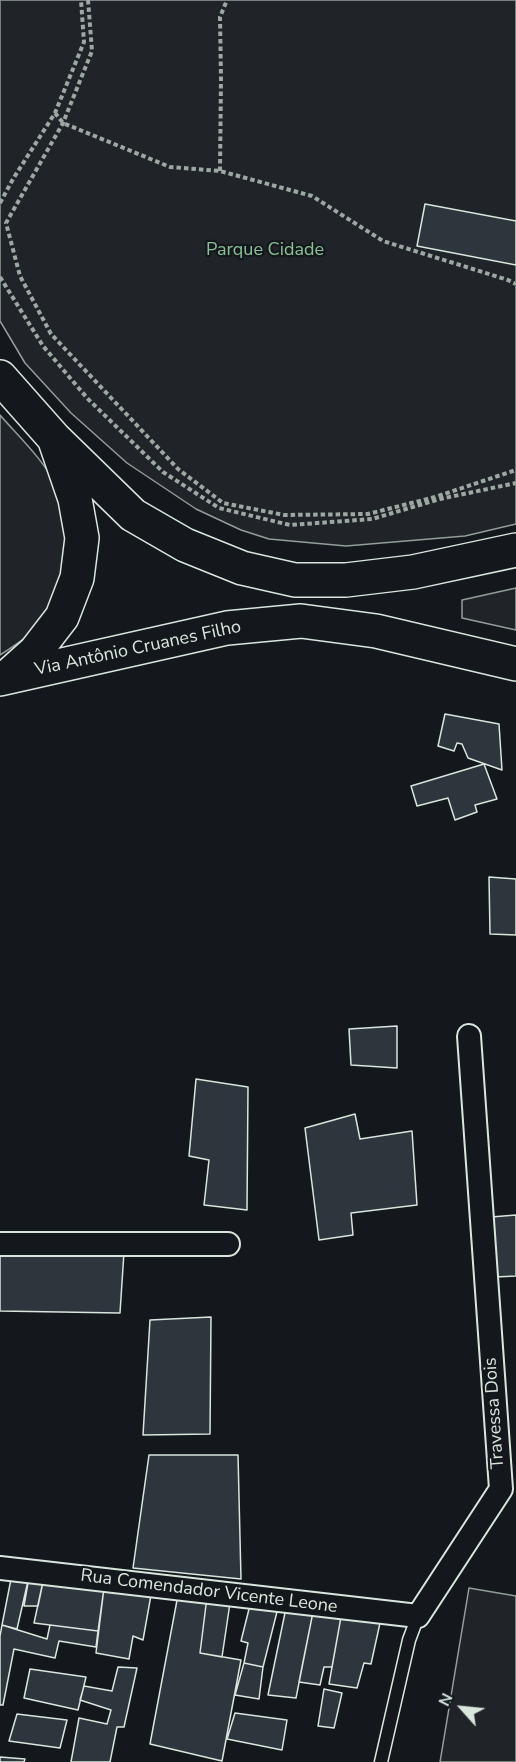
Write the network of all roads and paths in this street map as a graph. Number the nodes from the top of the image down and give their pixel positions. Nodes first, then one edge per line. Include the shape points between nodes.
1 (81, 0) edge
2 (88, 0) edge
3 (227, 0) edge
4 (55, 113) junction
5 (63, 123) junction
6 (220, 171) junction
7 (0, 203) edge
8 (0, 277) edge
9 (516, 284) edge
10 (0, 377) edge
11 (54, 438) junction
12 (516, 470) edge
13 (516, 483) edge
14 (516, 550) edge
15 (516, 663) edge
16 (4, 678) edge
17 (469, 1036) dead end
18 (0, 1244) edge
19 (228, 1244) dead end
20 (0, 1568) edge
21 (418, 1616) junction
22 (381, 1762) edge

1 - 4 path via 84,42
2 - 5 path via 92,51
3 - 6 path via 220,17
4 - 5 path
4 - 7 path
5 - 6 path via 170,167
5 - 12 path via 6,224 20,276 51,334 178,469 223,503 284,515 368,514
6 - 9 path via 312,196 383,241
8 - 13 path via 43,346 88,399 163,471 219,508 290,525 372,519
10 - 11 main road
11 - 14 main road via 133,515 185,545 242,568 295,580 346,580 413,572
11 - 16 main road via 75,499 82,538 77,578 62,617 35,652
15 - 16 main road, Via Antônio Cruanes Filho via 376,631 301,621 226,628
17 - 21 street, Travessa Dois via 501,1489
18 - 19 street
20 - 21 street, Rua Comendador Vicente Leone
21 - 22 lane, Travessa Dois

